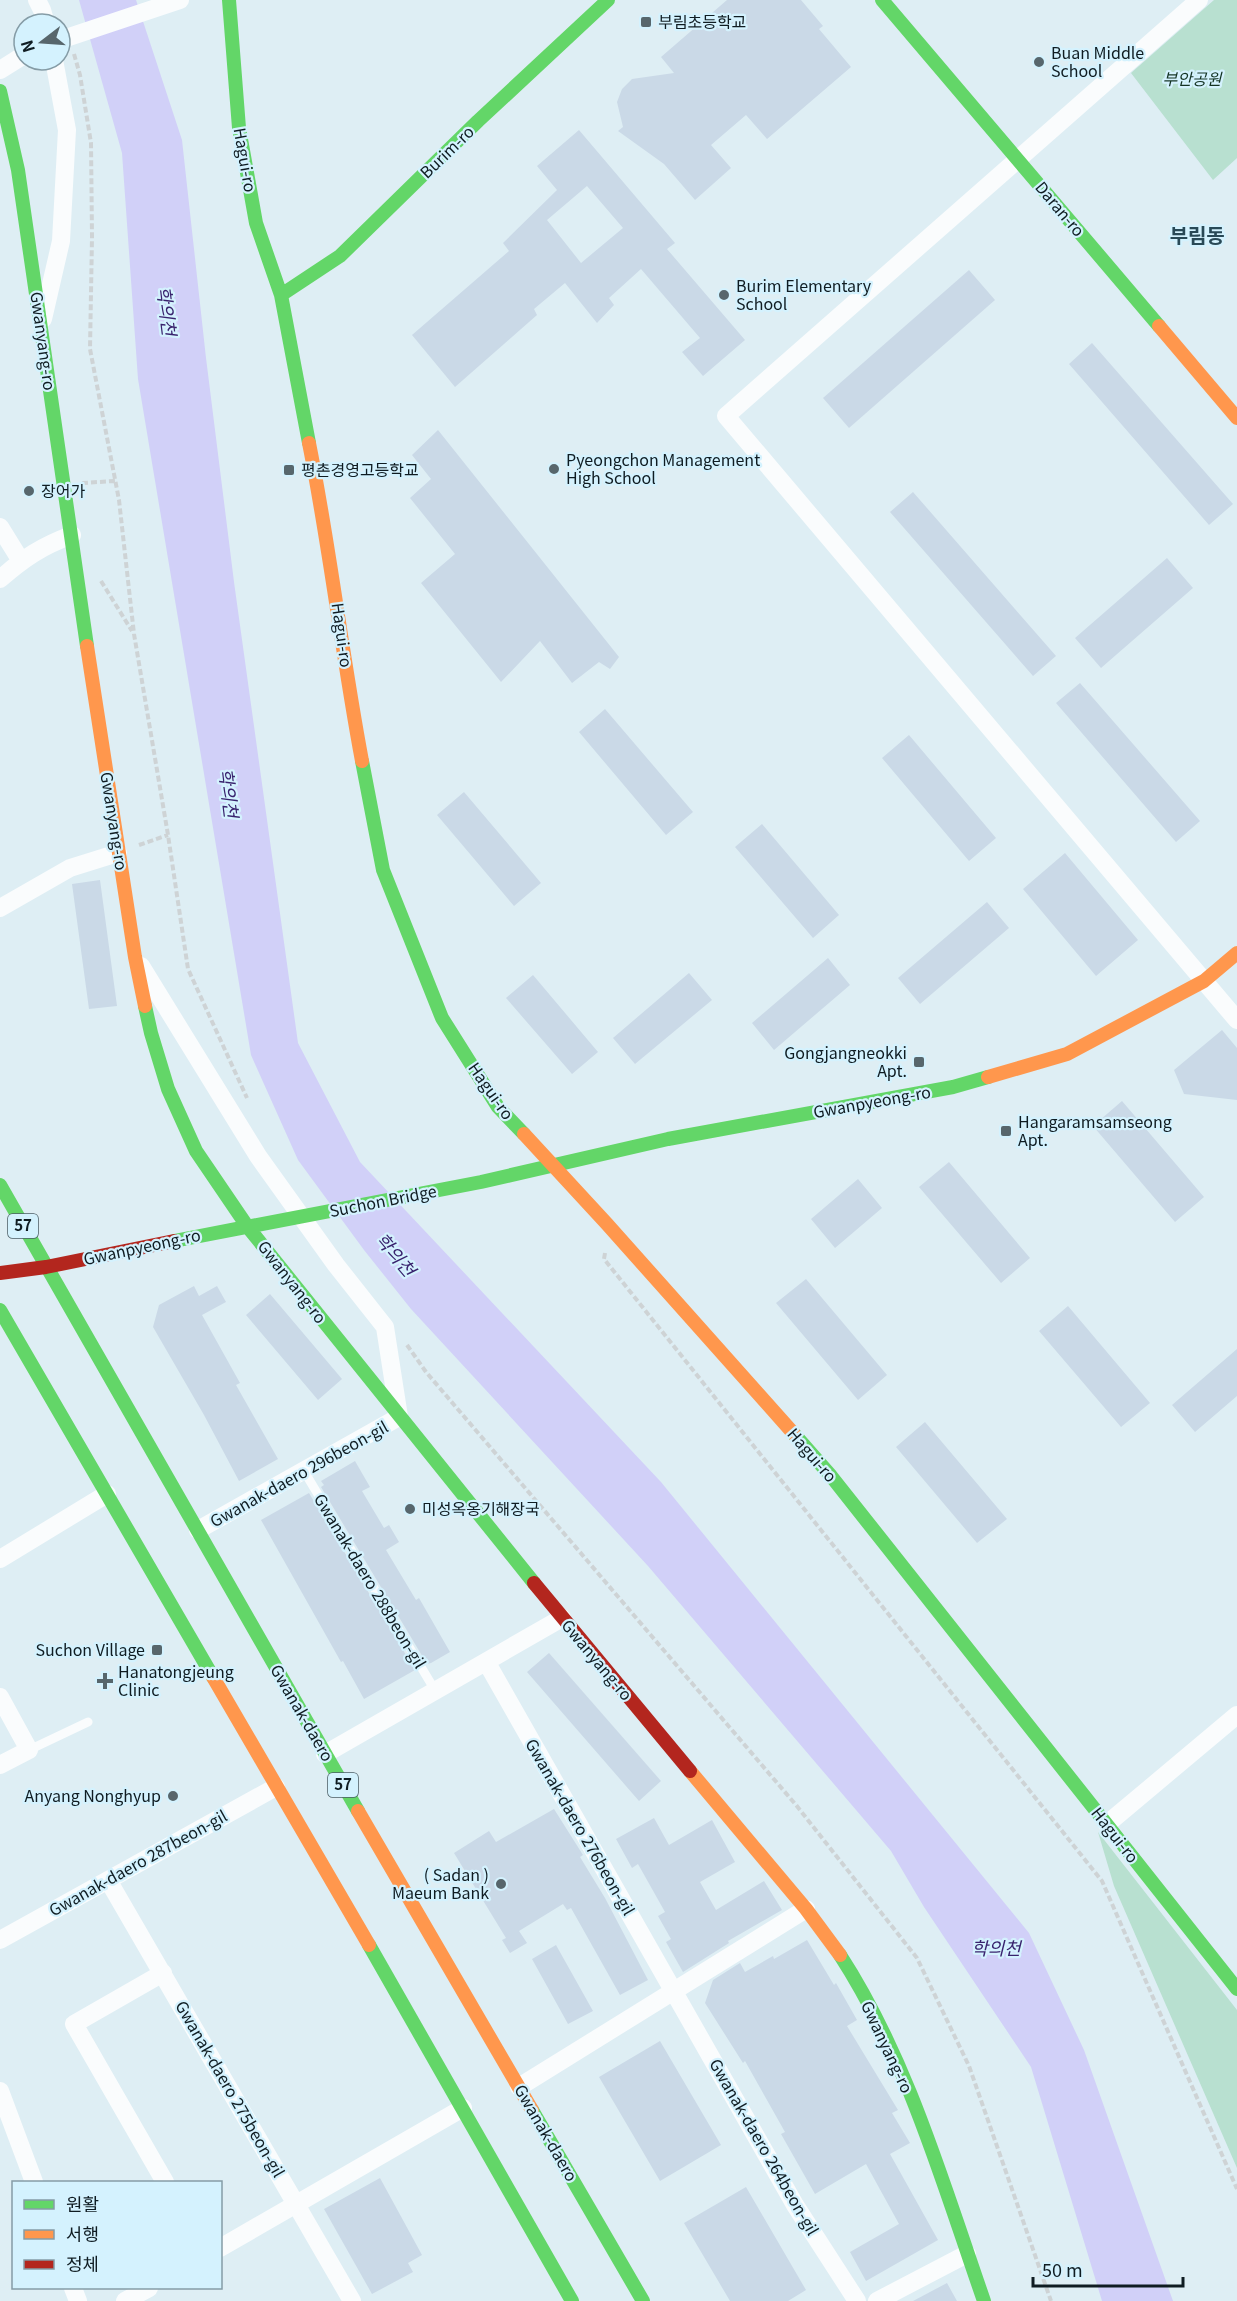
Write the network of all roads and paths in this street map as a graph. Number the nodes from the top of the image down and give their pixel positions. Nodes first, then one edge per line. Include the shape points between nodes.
1 (180, 0) edge
2 (229, 0) edge
3 (608, 0) edge
4 (882, 0) edge
5 (1199, 0) edge
6 (72, 36) edge
7 (56, 72) edge
8 (0, 91) edge
9 (281, 296) junction
10 (42, 327) junction
11 (1237, 418) edge
12 (115, 481) dead end
13 (63, 485) junction
14 (0, 526) edge
15 (72, 535) junction
16 (21, 561) junction
17 (97, 574) dead end
18 (0, 579) edge
19 (134, 634) dead end
20 (168, 835) dead end
21 (118, 853) junction
22 (0, 908) edge
23 (1237, 953) edge
24 (135, 957) junction
25 (1204, 981) junction
26 (1237, 1020) edge
27 (553, 1166) junction
28 (481, 1182) joint
29 (0, 1185) edge
30 (285, 1220) joint
31 (607, 1224) junction
32 (247, 1226) junction
33 (46, 1267) junction
34 (0, 1273) edge
35 (0, 1310) edge
36 (399, 1417) junction
37 (304, 1471) junction
38 (107, 1494) junction
39 (198, 1530) junction
40 (0, 1558) edge
41 (562, 1618) junction
42 (488, 1663) junction
43 (436, 1692) junction
44 (0, 1697) edge
45 (1237, 1715) edge
46 (88, 1722) dead end
47 (29, 1750) junction
48 (325, 1754) junction
49 (0, 1765) edge
50 (276, 1787) junction
51 (1107, 1824) junction
52 (108, 1880) junction
53 (806, 1910) junction
54 (0, 1940) edge
55 (163, 1973) junction
56 (1237, 1989) edge
57 (674, 1991) junction
58 (519, 2086) junction
59 (0, 2091) edge
60 (463, 2108) junction
61 (34, 2181) edge
62 (164, 2181) edge
63 (1237, 2189) edge
64 (296, 2206) junction
65 (222, 2247) edge
66 (967, 2254) junction
67 (147, 2289) edge
68 (125, 2301) edge
69 (352, 2301) edge
70 (572, 2301) edge
71 (644, 2301) edge
72 (856, 2301) edge
73 (877, 2301) edge
74 (984, 2301) edge

1 - 6 street
2 - 9 street, Hagui-ro via 239,128 256,223
3 - 9 street, Burim-ro via 340,256
4 - 11 street, Daran-ro
5 - 25 street via 726,416
7 - 10 street via 68,130 61,241
8 - 10 street, Gwanyang-ro via 18,170
9 - 27 street, Hagui-ro via 326,530 353,713 383,870 442,1018 498,1107
10 - 13 street, Gwanyang-ro
12 - 13 path
13 - 15 street, Gwanyang-ro
14 - 16 street
15 - 16 street
15 - 21 street, Gwanyang-ro
16 - 18 street
17 - 19 path
20 - 21 path
21 - 22 street via 70,868
21 - 24 street, Gwanyang-ro
23 - 25 street, Gwanpyeong-ro
24 - 32 street, Gwanyang-ro via 168,1089 196,1151
24 - 36 street via 258,1156 384,1327
25 - 26 street
25 - 27 street, Gwanpyeong-ro via 1067,1054 953,1087 668,1139
27 - 28 street, Gwanpyeong-ro
27 - 31 street, Hagui-ro
28 - 30 street, Suchon Bridge
29 - 33 street, Gwanak-daero / 57
30 - 32 street, Gwanpyeong-ro
31 - 51 street, Hagui-ro via 831,1476
31 - 63 path via 604,1259 1102,1881
32 - 33 street, Gwanpyeong-ro
32 - 36 street, Gwanyang-ro
33 - 34 street, Gwanpyeong-ro
33 - 39 street, Gwanak-daero / 57
35 - 38 street
36 - 37 street, Gwanak-daero 296beon-gil
36 - 41 street, Gwanyang-ro
37 - 39 street, Gwanak-daero 296beon-gil
37 - 43 lane, Gwanak-daero 288beon-gil
38 - 40 street
38 - 50 street
39 - 48 street, Gwanak-daero / 57
41 - 42 street
41 - 53 street, Gwanyang-ro
42 - 43 street
42 - 57 street, Gwanak-daero 276beon-gil
43 - 48 street
44 - 47 street
45 - 51 street
46 - 47 lane
47 - 49 street
48 - 58 street, Gwanak-daero / 57
50 - 52 street, Gwanak-daero 287beon-gil
50 - 60 street
51 - 56 street, Hagui-ro
52 - 54 street, Gwanak-daero 287beon-gil
52 - 55 street, Gwanak-daero 275beon-gil
53 - 57 street
53 - 66 street, Gwanyang-ro via 843,1959 878,2023 912,2101
55 - 62 street via 74,2024
55 - 64 street, Gwanak-daero 275beon-gil
57 - 58 street
57 - 72 street, Gwanak-daero 264beon-gil via 795,2205
58 - 71 street, Gwanak-daero / 57
59 - 61 street
60 - 64 street
60 - 70 street
64 - 65 street
64 - 69 street, Gwanak-daero 275beon-gil
66 - 73 street
66 - 74 street, Gwanyang-ro
67 - 68 street

